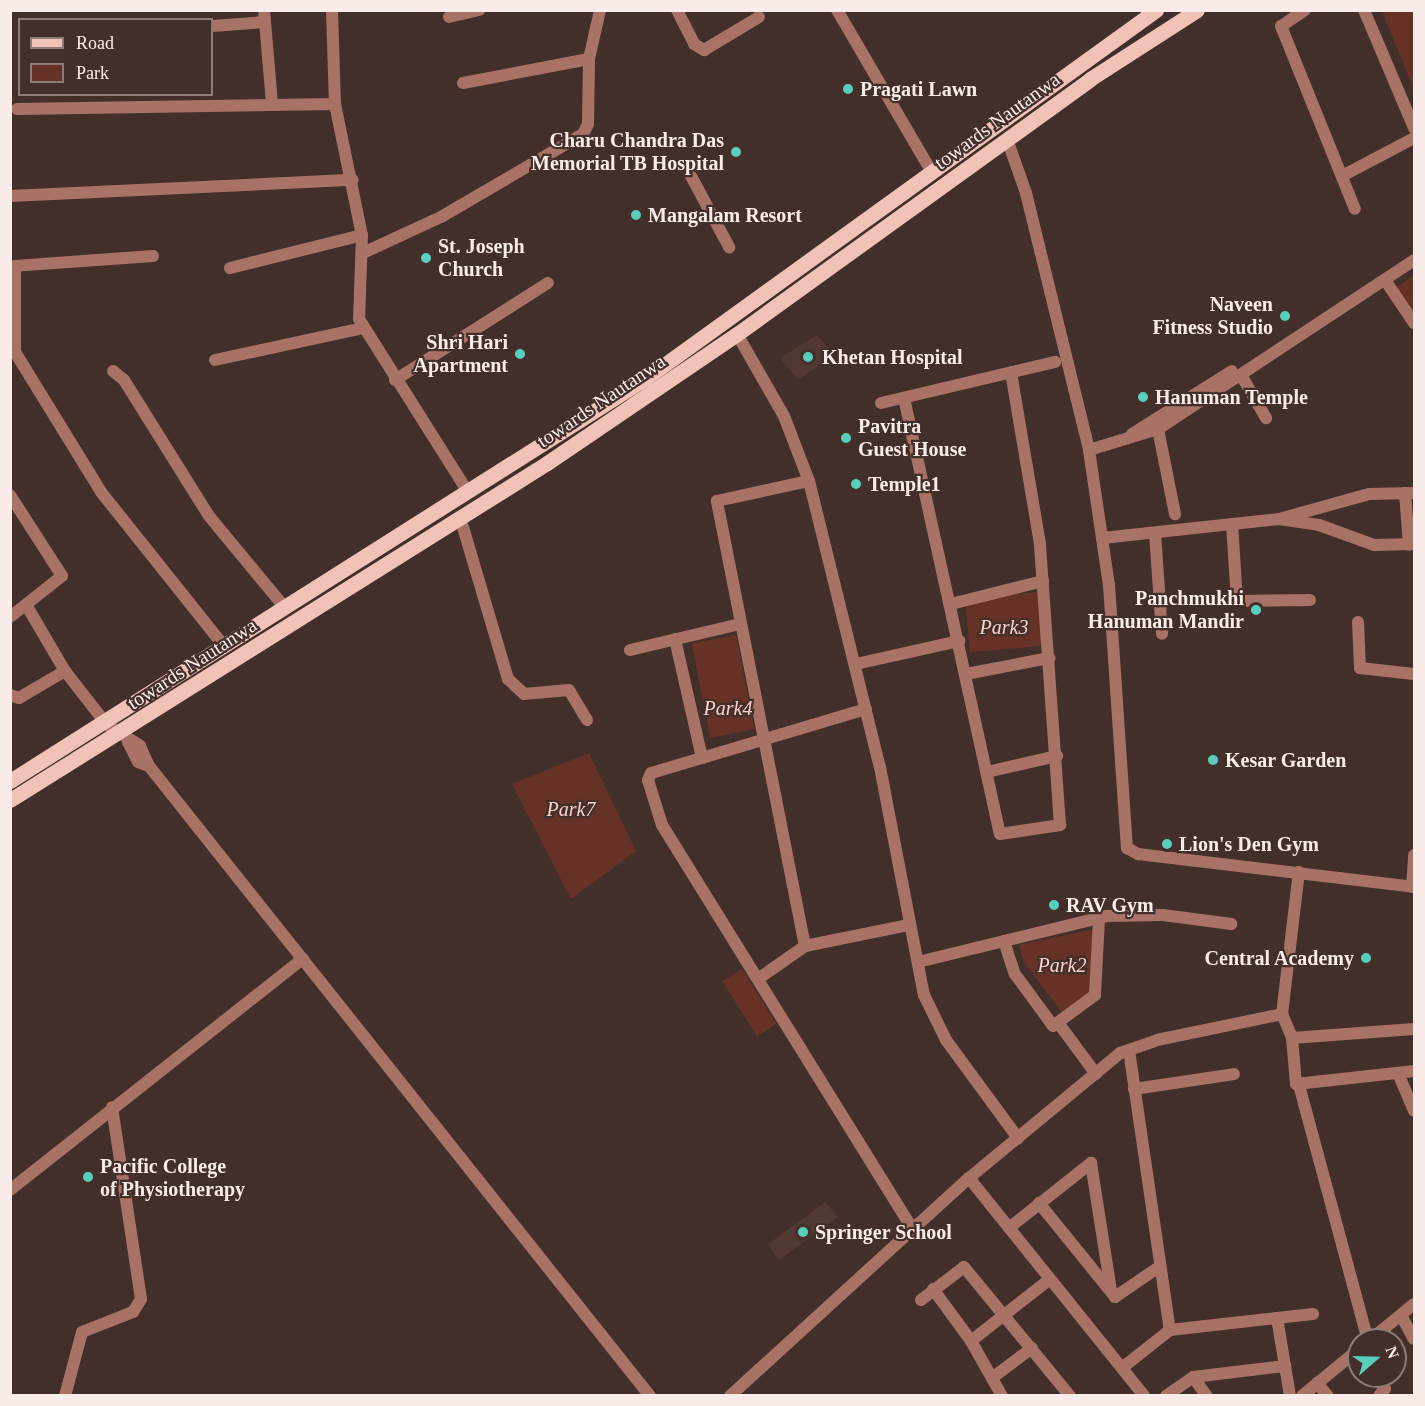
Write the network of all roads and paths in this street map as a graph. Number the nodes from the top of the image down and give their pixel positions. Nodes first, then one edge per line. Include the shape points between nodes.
1 (332, 10) edge
2 (479, 10) edge
3 (600, 10) edge
4 (677, 10) edge
5 (772, 10) edge
6 (837, 10) edge
7 (1156, 10) edge
8 (1197, 10) edge
9 (1305, 10) edge
10 (1364, 10) edge
11 (759, 14) edge
12 (265, 16) edge
13 (449, 17) dead end
14 (213, 26) edge
15 (589, 59) junction
16 (463, 83) dead end
17 (272, 104) junction
18 (335, 104) junction
19 (17, 109) dead end
20 (1414, 128) edge
21 (1414, 138) edge
22 (1007, 140) junction
23 (931, 171) junction
24 (691, 176) dead end
25 (1342, 176) junction
26 (353, 180) junction
27 (10, 196) edge
28 (1355, 208) dead end
29 (362, 235) junction
30 (729, 247) dead end
31 (363, 253) junction
32 (153, 256) dead end
33 (1414, 258) edge
34 (230, 268) dead end
35 (1385, 280) junction
36 (548, 283) dead end
37 (1414, 322) edge
38 (363, 328) junction
39 (737, 334) junction
40 (215, 360) dead end
41 (15, 362) edge
42 (1055, 362) dead end
43 (113, 371) dead end
44 (1011, 372) junction
45 (1241, 375) junction
46 (395, 380) junction
47 (903, 398) junction
48 (881, 403) dead end
49 (1266, 418) dead end
50 (1158, 429) junction
51 (1116, 444) junction
52 (1089, 450) junction
53 (809, 482) junction
54 (468, 492) junction
55 (1410, 493) edge
56 (10, 495) edge
57 (1175, 514) dead end
58 (460, 517) junction
59 (1280, 519) junction
60 (1232, 524) junction
61 (1155, 533) junction
62 (1102, 538) junction
63 (1412, 545) edge
64 (1043, 581) junction
65 (1310, 600) dead end
66 (951, 604) junction
67 (28, 608) junction
68 (285, 608) junction
69 (10, 617) edge
70 (1358, 622) dead end
71 (740, 624) junction
72 (1162, 634) dead end
73 (675, 639) junction
74 (959, 641) junction
75 (223, 645) junction
76 (630, 650) dead end
77 (1049, 658) junction
78 (856, 664) junction
79 (65, 671) junction
80 (966, 674) junction
81 (1414, 674) edge
82 (10, 695) edge
83 (866, 709) junction
84 (587, 720) dead end
85 (107, 724) junction
86 (124, 739) junction
87 (762, 740) junction
88 (1057, 756) junction
89 (702, 758) junction
90 (987, 772) junction
91 (10, 781) edge
92 (11, 799) edge
93 (1414, 855) edge
94 (1299, 872) junction
95 (1413, 887) edge
96 (1099, 918) junction
97 (1231, 924) dead end
98 (908, 925) junction
99 (1004, 941) junction
100 (805, 946) junction
101 (303, 959) junction
102 (918, 962) junction
103 (758, 979) junction
104 (1282, 1014) junction
105 (1059, 1024) junction
106 (1414, 1029) edge
107 (1292, 1038) junction
108 (1129, 1050) junction
109 (1414, 1071) edge
110 (1398, 1073) junction
111 (1096, 1074) junction
112 (1234, 1074) dead end
113 (1299, 1085) junction
114 (1134, 1089) junction
115 (112, 1107) junction
116 (1414, 1111) edge
117 (1018, 1138) junction
118 (969, 1178) junction
119 (10, 1190) edge
120 (1039, 1203) junction
121 (1009, 1228) junction
122 (914, 1231) junction
123 (1159, 1268) junction
124 (1050, 1279) junction
125 (933, 1289) junction
126 (1111, 1291) junction
127 (921, 1299) dead end
128 (1414, 1304) edge
129 (1005, 1314) junction
130 (1313, 1314) dead end
131 (1401, 1315) junction
132 (1277, 1318) junction
133 (1366, 1328) edge
134 (1384, 1328) edge
135 (1170, 1330) junction
136 (1414, 1339) edge
137 (971, 1341) junction
138 (1032, 1348) junction
139 (1347, 1360) edge
140 (1285, 1366) junction
141 (1122, 1368) junction
142 (1193, 1377) junction
143 (992, 1378) junction
144 (1317, 1383) junction
145 (1064, 1393) edge
146 (65, 1395) edge
147 (650, 1395) edge
148 (730, 1395) edge
149 (1002, 1395) edge
150 (1144, 1395) edge
151 (1166, 1395) edge
152 (1207, 1395) edge
153 (1290, 1395) edge
154 (1302, 1395) edge
155 (1328, 1395) edge

1 - 18 street
2 - 13 street
3 - 15 street
4 - 11 street via 694,44 704,50
5 - 11 street
6 - 23 street
7 - 23 main road
8 - 22 main road, towards Nautanwa
9 - 25 street via 1281,26
10 - 20 street
12 - 14 street
12 - 17 street
15 - 16 street
15 - 31 street via 588,124 583,134 441,217
17 - 18 street
17 - 19 street
18 - 26 street
21 - 25 street
22 - 39 main road, towards Nautanwa
22 - 52 street via 1026,193
23 - 54 main road via 646,378
24 - 30 street
25 - 28 street
26 - 27 street
26 - 29 street
29 - 31 street
29 - 34 street
31 - 38 street via 357,295
32 - 41 street via 15,266
33 - 35 street
33 - 51 street
35 - 37 street
35 - 45 street
36 - 46 street
38 - 40 street
38 - 46 street
39 - 53 street via 784,416
39 - 58 main road, towards Nautanwa
41 - 75 street via 101,492
42 - 44 street
43 - 68 street via 124,380 209,516
44 - 47 street
44 - 64 street
45 - 49 street
45 - 50 street
46 - 54 street
47 - 48 street
47 - 66 street
50 - 51 street
50 - 57 street
51 - 52 street
52 - 62 street
53 - 71 street via 717,501
53 - 78 street
54 - 68 main road
55 - 59 street via 1370,494
55 - 63 street
56 - 67 street via 62,576
58 - 84 street via 507,679 524,694 569,690
58 - 86 main road, towards Nautanwa
59 - 60 street
59 - 63 street via 1319,525 1374,545
60 - 61 street
60 - 65 street via 1237,601
61 - 62 street
61 - 72 street
62 - 94 street via 1127,848 1138,854
64 - 66 street
64 - 77 street
66 - 74 street
67 - 69 street
67 - 79 street
68 - 75 main road
70 - 81 street via 1360,668
71 - 73 street
71 - 87 street
73 - 76 street
73 - 89 street
74 - 78 street
74 - 80 street
75 - 85 main road
77 - 80 street
77 - 88 street
78 - 83 street
79 - 82 street via 19,698
79 - 85 street
80 - 90 street
83 - 87 street
83 - 98 street
85 - 86 street
85 - 91 main road
86 - 92 main road, towards Nautanwa
86 - 101 street via 140,746 149,766
87 - 89 street
87 - 100 street
88 - 90 street
88 - 90 street via 1060,825 1001,837
89 - 103 street via 651,773 648,780 662,825
93 - 95 street
94 - 95 street
94 - 104 street
96 - 97 street via 1164,915
96 - 99 street
96 - 105 street via 1095,995
98 - 100 street
98 - 102 street
99 - 102 street
99 - 105 street via 1015,974 1050,1024
100 - 103 street
101 - 115 street
101 - 147 street
102 - 117 street via 931,1015 995,1112
103 - 122 street
104 - 107 street
104 - 108 street
105 - 111 street
106 - 107 street
107 - 113 street
108 - 111 street
108 - 114 street
109 - 110 street
110 - 113 street
110 - 116 street
111 - 117 street
112 - 114 street
113 - 133 street
114 - 123 street
115 - 119 street
115 - 146 street via 141,1299 133,1312 82,1332
117 - 118 street
118 - 121 street
118 - 122 street
120 - 121 street
120 - 126 street
120 - 126 street via 1091,1163
121 - 124 street
122 - 148 street
123 - 126 street via 1120,1297
123 - 135 street
124 - 129 street
124 - 141 street
125 - 127 street
125 - 129 street via 964,1267
125 - 137 street
128 - 131 street
129 - 137 street
129 - 138 street
130 - 132 street
131 - 134 street
131 - 136 street
132 - 135 street
132 - 140 street
135 - 141 street
137 - 143 street
138 - 143 street
138 - 145 street
139 - 144 street
140 - 142 street
140 - 153 street
141 - 150 street
142 - 151 street
142 - 152 street
143 - 149 street
144 - 154 street
144 - 155 street

